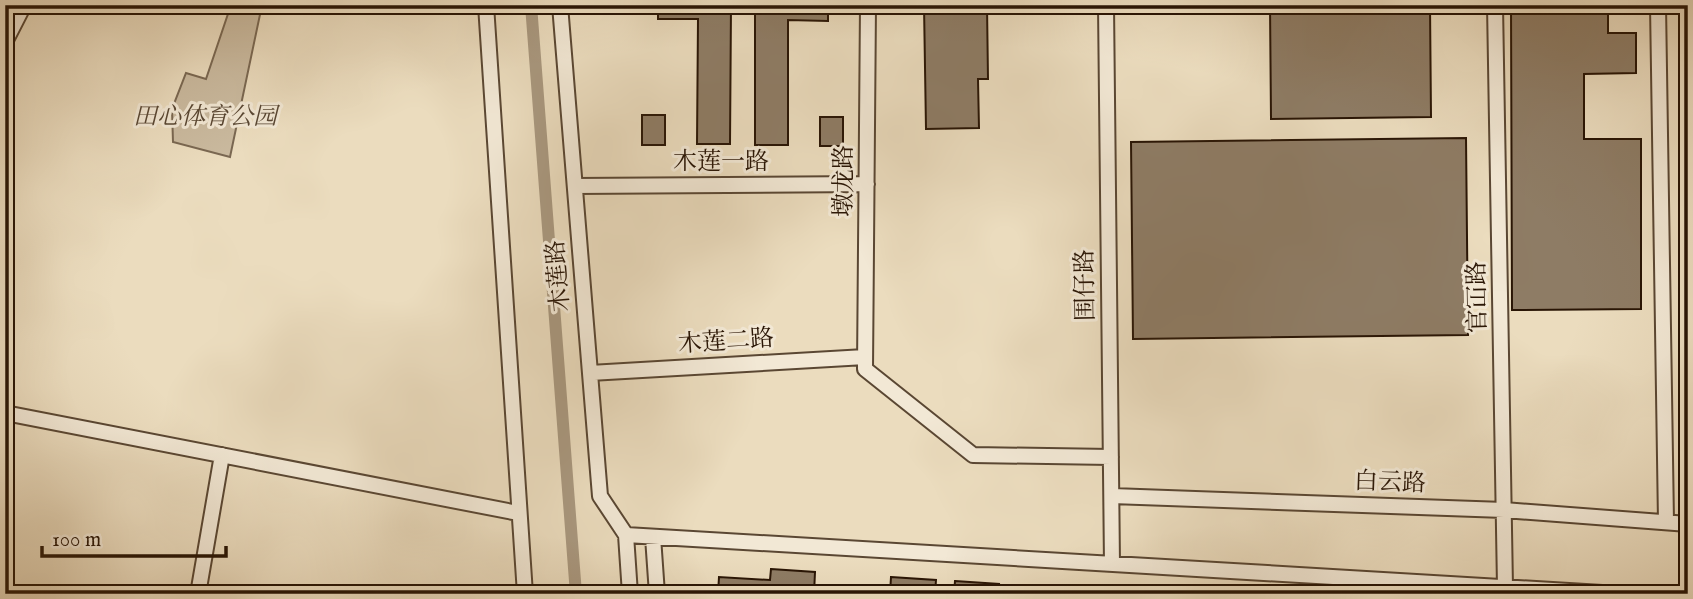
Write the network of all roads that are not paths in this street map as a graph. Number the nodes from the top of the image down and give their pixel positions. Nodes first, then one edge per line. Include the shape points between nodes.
1 (24, 5) edge
2 (486, 5) edge
3 (560, 5) edge
4 (868, 5) edge
5 (1106, 5) edge
6 (1495, 5) edge
7 (1658, 5) edge
8 (5, 42) edge
9 (867, 184) junction
10 (575, 186) junction
11 (865, 357) junction
12 (590, 373) junction
13 (5, 413) edge
14 (222, 455) junction
15 (1111, 457) junction
16 (1112, 496) junction
17 (1504, 510) junction
18 (518, 513) junction
19 (1666, 522) junction
20 (1688, 524) edge
21 (626, 536) junction
22 (653, 537) junction
23 (1112, 564) junction
24 (1505, 587) junction
25 (198, 594) edge
26 (525, 594) edge
27 (630, 594) edge
28 (657, 594) edge
29 (1619, 594) edge

1 - 8 street
2 - 18 street
3 - 10 street, 木莲路
4 - 9 street, 墩龙路
5 - 15 street, 围仔路
6 - 17 street, 官冚路
7 - 19 street
9 - 10 street, 木莲一路
9 - 11 street, 墩龙路
10 - 12 street, 木莲路
11 - 12 street, 木莲二路
11 - 15 street via 865,369 973,455
12 - 21 street, 木莲路 via 600,496
13 - 14 street
14 - 18 street
14 - 25 street
15 - 16 street, 围仔路
16 - 17 street, 白云路
16 - 23 street, 围仔路
17 - 19 street, 白云路
17 - 24 street, 官冚路
18 - 26 street
19 - 20 street, 白云路
21 - 22 street
21 - 27 street
22 - 23 street
22 - 28 street
23 - 24 street
24 - 29 street

